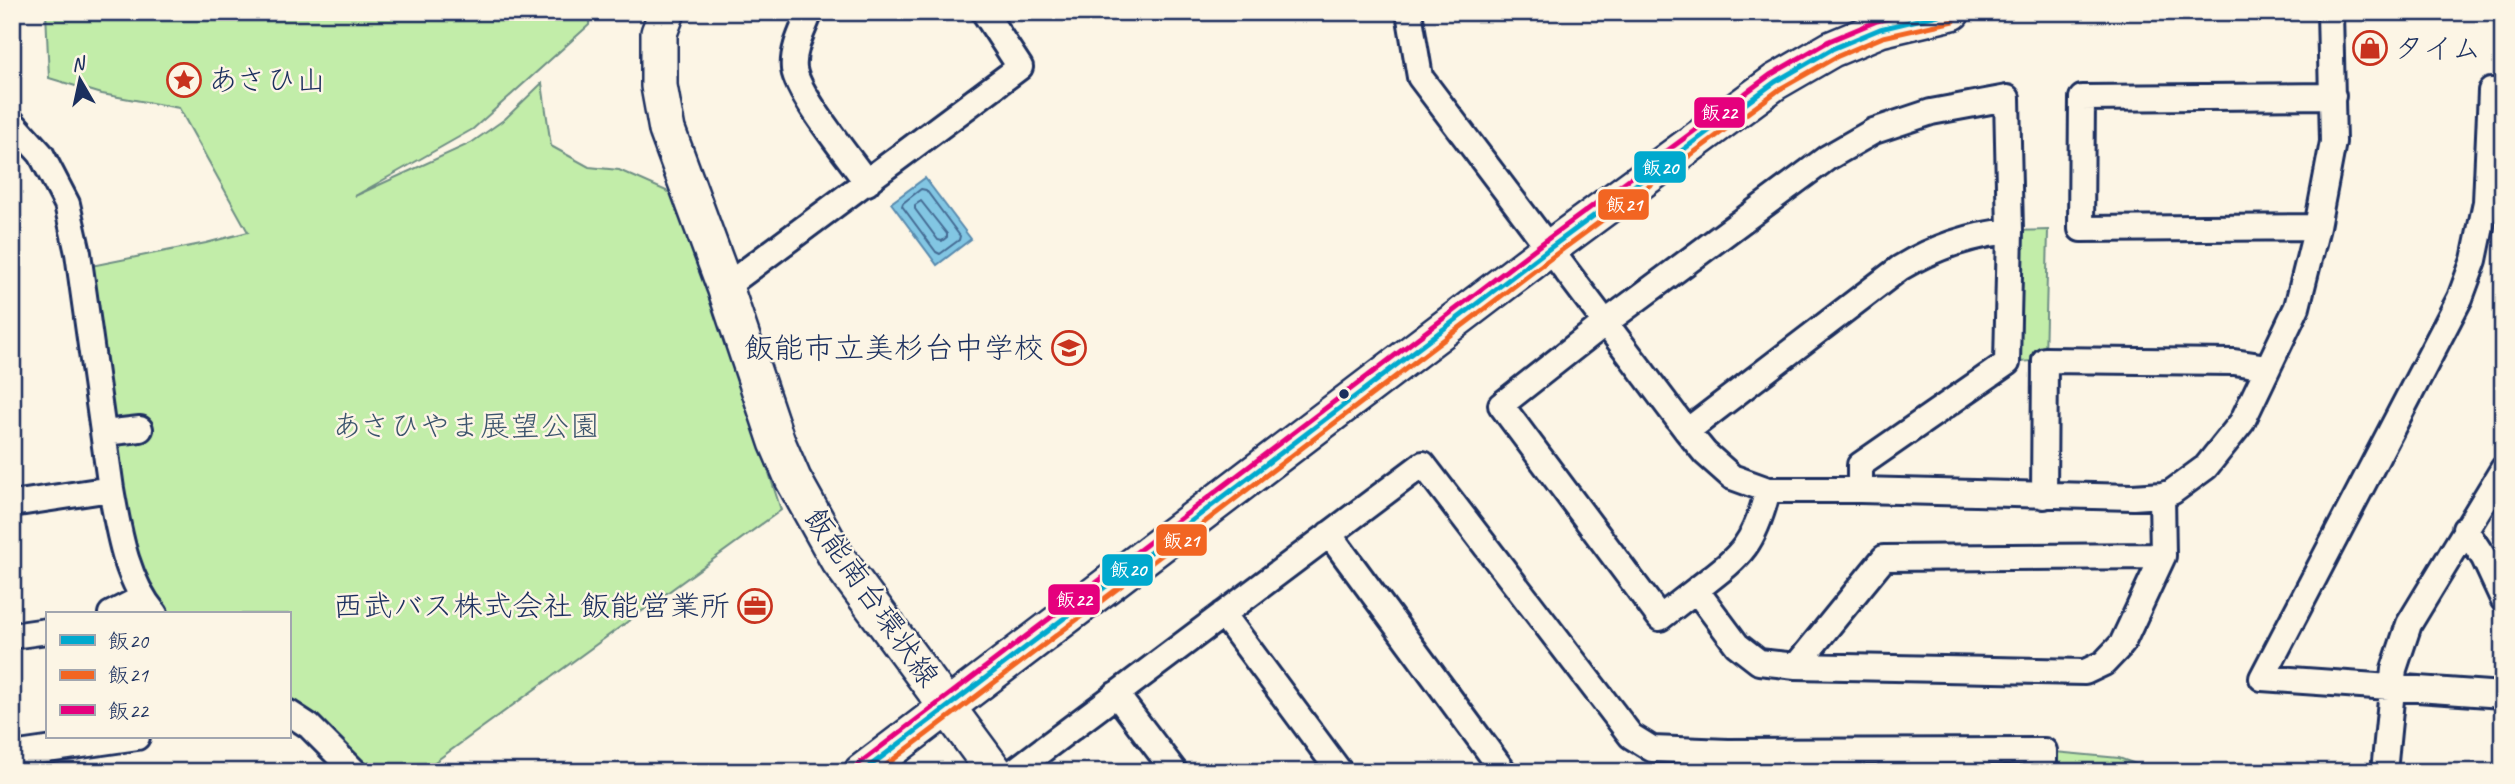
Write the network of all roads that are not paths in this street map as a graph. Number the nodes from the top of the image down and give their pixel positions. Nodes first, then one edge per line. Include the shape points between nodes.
1 (667, 12) edge
2 (810, 12) edge
3 (984, 12) edge
4 (1409, 12) edge
5 (1952, 12) edge
6 (2330, 12) edge
7 (2503, 91) edge
8 (2333, 96) junction
9 (12, 122) edge
10 (867, 183) junction
11 (2494, 203) edge
12 (2317, 227) junction
13 (2010, 231) junction
14 (1550, 248) junction
15 (725, 287) junction
16 (1605, 323) junction
17 (2267, 367) junction
18 (140, 429) dead end
19 (1687, 431) junction
20 (104, 433) junction
21 (2503, 469) edge
22 (111, 489) junction
23 (1768, 490) junction
24 (1860, 490) junction
25 (2162, 495) junction
26 (2044, 496) junction
27 (12, 503) edge
28 (2465, 529) junction
29 (1329, 534) junction
30 (2163, 556) junction
31 (1696, 590) junction
32 (2503, 599) edge
33 (149, 606) edge
34 (120, 612) edge
35 (1223, 614) junction
36 (46, 631) edge
37 (12, 636) edge
38 (1796, 666) junction
39 (2392, 688) junction
40 (1116, 694) junction
41 (2503, 695) edge
42 (949, 707) junction
43 (290, 714) edge
44 (130, 738) edge
45 (12, 755) edge
46 (1788, 762) edge
47 (355, 772) edge
48 (862, 772) edge
49 (995, 772) edge
50 (1013, 772) edge
51 (1175, 772) edge
52 (1340, 772) edge
53 (1504, 772) edge
54 (2044, 772) edge
55 (2384, 772) edge

1 - 15 street, 飯能南台環状線 via 659,33 659,86 667,131
2 - 10 street via 796,46 794,70 804,95
3 - 10 street via 1020,67
4 - 14 street via 1419,78
5 - 14 street via 1880,29 1832,49 1774,82
6 - 8 street
7 - 11 street via 2491,91
8 - 12 street via 2333,142
8 - 12 street via 2082,98 2081,229
9 - 20 street via 41,154 67,204
10 - 15 street
11 - 39 street via 2460,298 2262,678
12 - 17 street via 2297,307
13 - 16 street via 2007,98 1931,112 1874,131 1827,158
13 - 19 street via 1959,239 1900,268
13 - 24 street via 2007,363 1860,465
14 - 16 street
14 - 42 street
15 - 42 street, 飯能南台環状線 via 777,442 816,524
16 - 19 street
16 - 31 street via 1501,405 1660,618
17 - 25 street via 2242,422 2206,467
17 - 26 street via 2234,362 2046,360
18 - 20 street
19 - 23 street via 1732,477
20 - 22 street
21 - 28 street
22 - 27 street
22 - 33 street via 122,548
23 - 24 street
23 - 31 street via 1751,541
24 - 26 street
25 - 26 street
25 - 30 street
28 - 32 street
28 - 39 street via 2409,624
29 - 35 street
29 - 46 street via 1423,464 1631,736 1652,749
29 - 53 street
30 - 38 street via 1884,558
30 - 38 street via 2122,644 2104,663 2085,672
31 - 38 street via 1737,645 1759,662
33 - 34 street
35 - 40 street
35 - 52 street
36 - 37 street
39 - 41 street
39 - 55 street
40 - 50 street
40 - 51 street
42 - 48 street
42 - 49 street, 飯能南台環状線
43 - 47 street via 309,726
44 - 45 street
46 - 54 street via 2044,751

